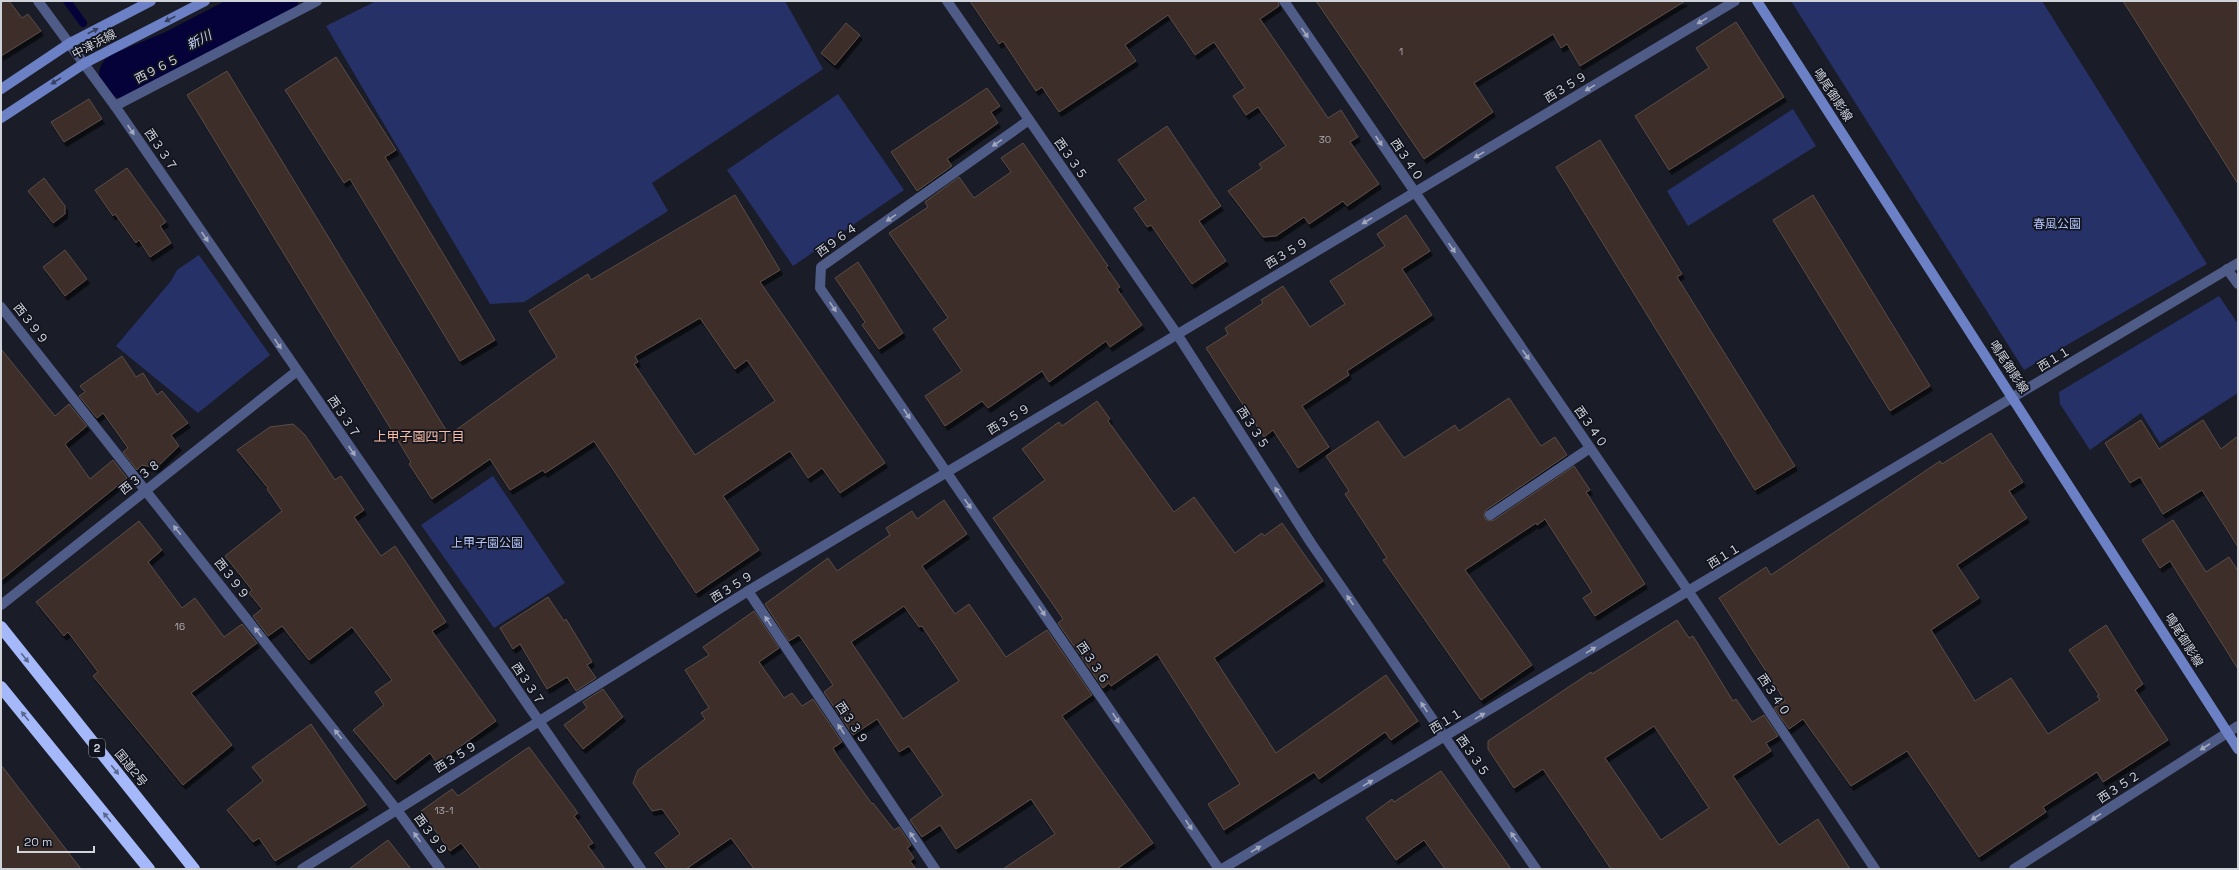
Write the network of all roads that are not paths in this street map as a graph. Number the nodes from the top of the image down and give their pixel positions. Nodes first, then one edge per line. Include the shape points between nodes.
1 (38, 1) edge
2 (151, 1) edge
3 (205, 1) edge
4 (317, 1) edge
5 (947, 1) edge
6 (1284, 1) edge
7 (1735, 1) edge
8 (1757, 1) edge
9 (70, 43) junction
10 (85, 63) junction
11 (1, 90) edge
12 (115, 106) junction
13 (1, 118) edge
14 (1029, 120) junction
15 (1414, 193) junction
16 (2238, 263) edge
17 (2227, 269) junction
18 (2238, 284) edge
19 (1, 307) edge
20 (1177, 334) junction
21 (297, 371) junction
22 (2014, 398) junction
23 (1590, 448) junction
24 (946, 472) junction
25 (146, 489) junction
26 (1490, 515) dead end
27 (748, 591) junction
28 (1689, 592) junction
29 (1, 605) edge
30 (1, 627) edge
31 (1, 687) edge
32 (538, 722) junction
33 (2238, 726) edge
34 (2228, 733) junction
35 (1444, 738) junction
36 (2238, 749) edge
37 (397, 810) junction
38 (149, 869) edge
39 (194, 869) edge
40 (302, 869) edge
41 (440, 869) edge
42 (641, 869) edge
43 (935, 869) edge
44 (1219, 869) edge
45 (1222, 869) edge
46 (1536, 869) edge
47 (1875, 869) edge
48 (2014, 869) edge

1 - 9 street, 西３３７
9 -> 2 street, 中津浜線
3 -> 10 street, 中津浜線
4 - 12 street, 西９６５
5 - 14 street, 西３３５
6 -> 15 street, 西３４０
7 -> 15 street, 西３５９
8 - 22 street, 鳴尾御影線
9 - 10 street, 西３３７
9 - 11 street, 中津浜線
10 - 12 street, 西３３７
10 -> 13 street, 中津浜線
12 -> 21 street, 西３３７
14 - 20 street, 西３３５
14 -> 24 street, 西９６４ via 821,267 820,288
15 -> 20 street, 西３５９
15 -> 23 street, 西３４０
16 - 17 street, 西１１
17 - 18 street
17 - 22 street, 西１１
19 - 25 street, 西３９９
20 - 24 street, 西３５９
35 -> 20 street, 西３３５ via 1311,543
21 - 25 street, 西３３８
21 -> 32 street, 西３３７
22 - 28 street, 西１１
22 - 34 street, 鳴尾御影線
23 - 26 street
23 - 28 street, 西３４０
24 - 27 street, 西３５９
24 -> 44 street, 西３３６
25 - 29 street, 西３３８
37 -> 25 street, 西３９９
27 - 32 street, 西３５９
43 -> 27 street, 西３３９
35 -> 28 street, 西１１
28 - 47 street, 西３４０
30 -> 39 highway, 国道2号 / 2
38 -> 31 highway
32 - 37 street, 西３５９
32 - 42 street, 西３３７
33 - 34 street, 西３５２
34 - 36 street, 鳴尾御影線
34 -> 48 street, 西３５２
45 -> 35 street, 西１１
46 -> 35 street, 西３３５
37 - 40 street, 西３５９
41 -> 37 street, 西３９９

